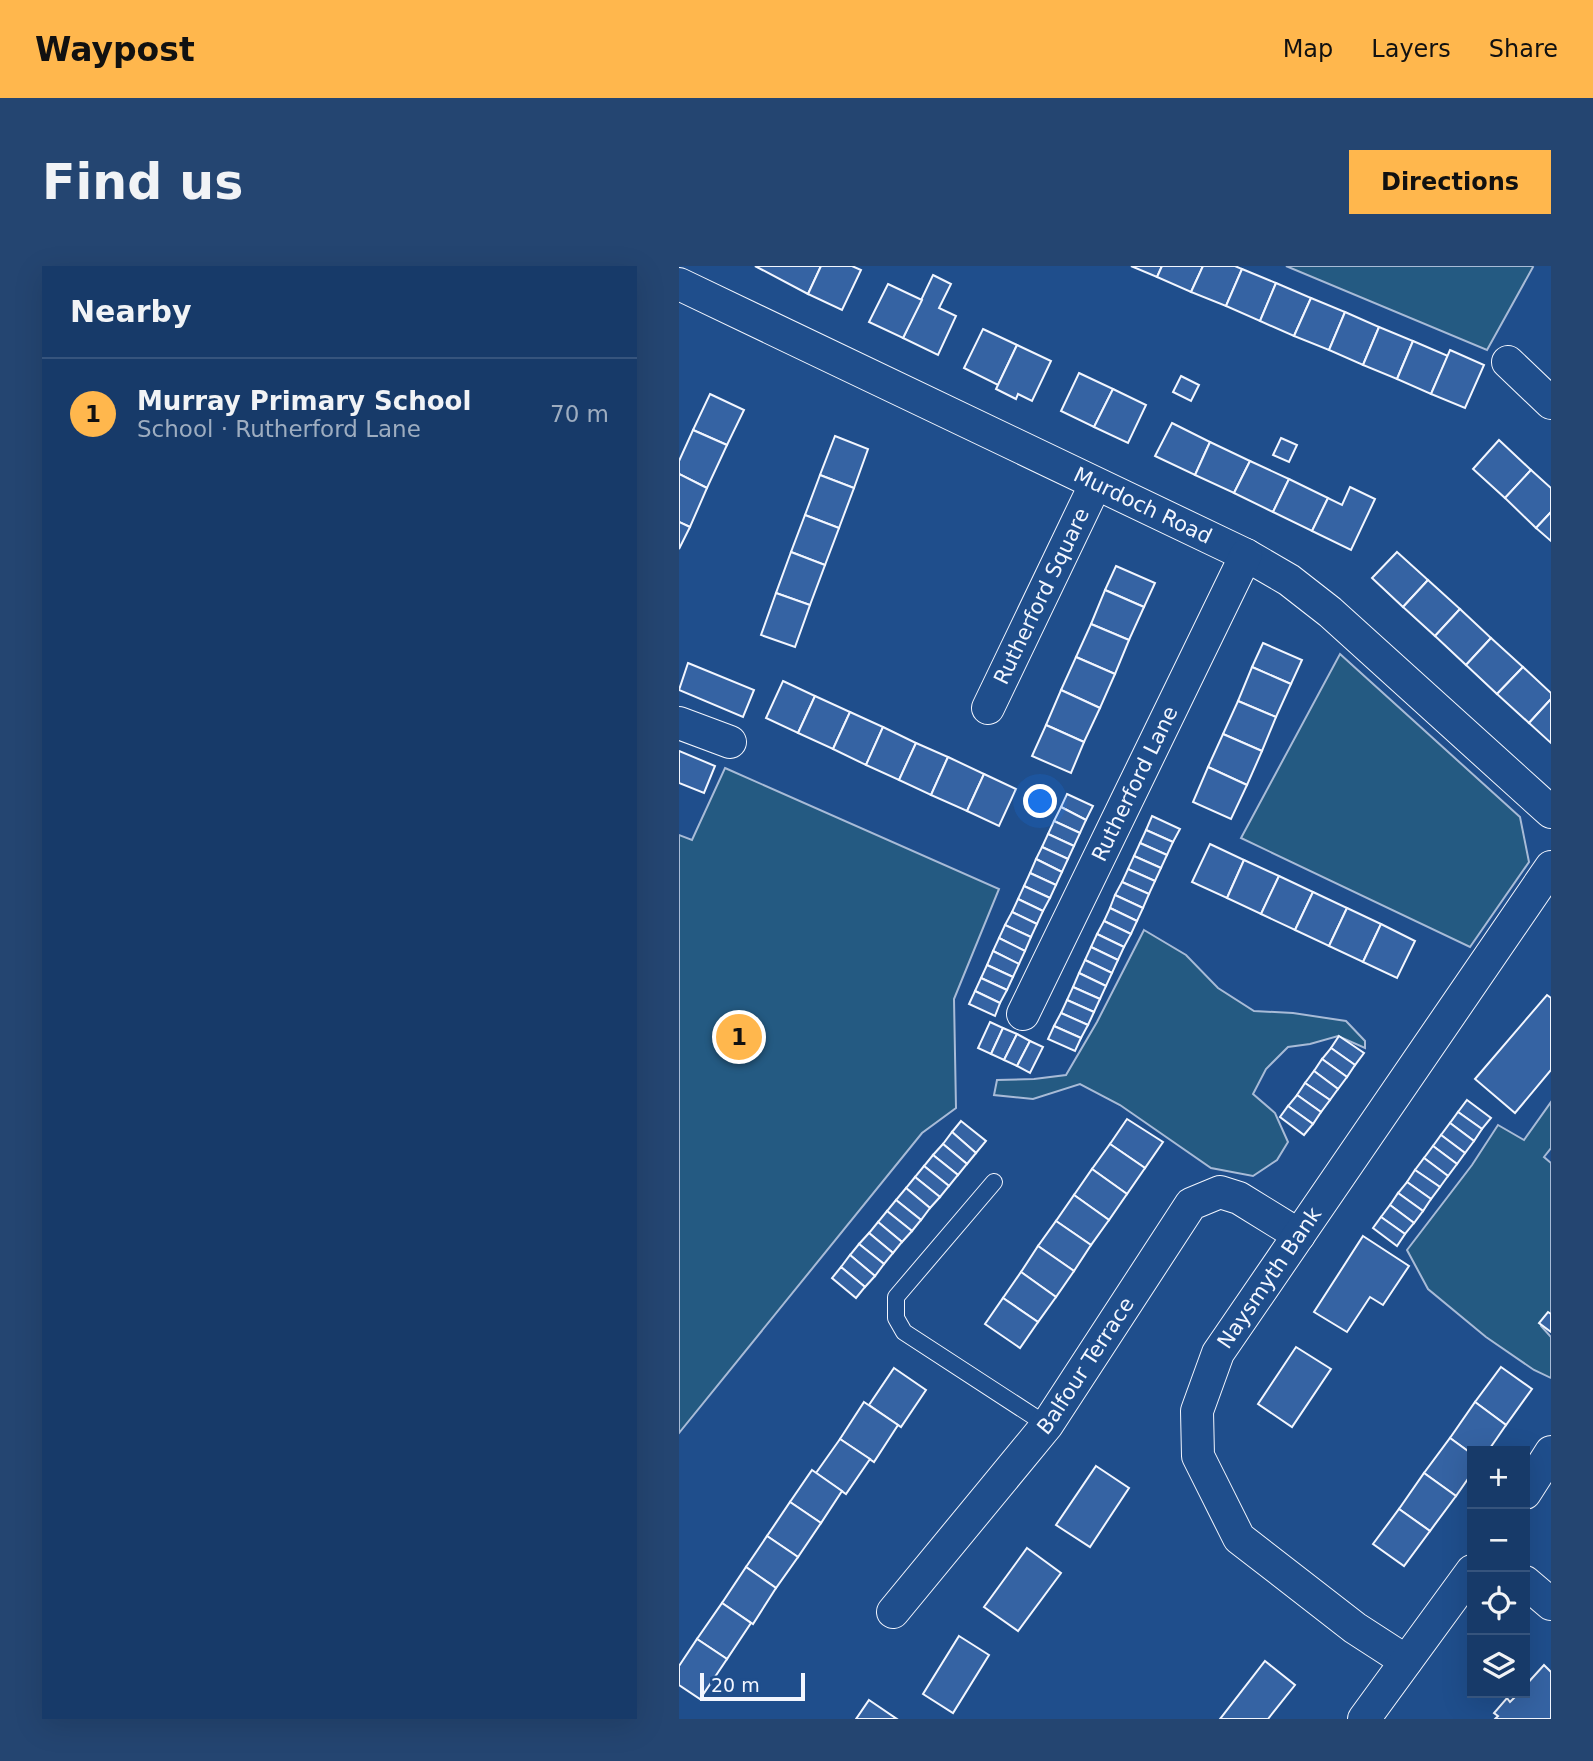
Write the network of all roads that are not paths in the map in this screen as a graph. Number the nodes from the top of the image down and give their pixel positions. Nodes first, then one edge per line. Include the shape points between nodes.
1 (680, 288) edge
2 (1508, 362) dead end
3 (1551, 402) edge
4 (1095, 485) junction
5 (1245, 555) junction
6 (988, 708) dead end
7 (679, 723) edge
8 (730, 742) dead end
9 (1551, 812) edge
10 (1551, 867) edge
11 (1023, 1014) dead end
12 (993, 1182) dead end
13 (1299, 1235) junction
14 (1047, 1425) junction
15 (1551, 1452) edge
16 (1530, 1485) edge
17 (1471, 1572) edge
18 (1530, 1586) edge
19 (1551, 1604) edge
20 (893, 1612) dead end
21 (1406, 1661) junction
22 (1364, 1719) edge

1 - 4 street, Murdoch Road
2 - 3 street
4 - 5 street, Murdoch Road
4 - 6 street, Rutherford Square
5 - 9 street, Murdoch Road via 1330,611
5 - 11 street, Rutherford Lane
7 - 8 street
10 - 13 street, Naysmyth Bank
12 - 14 lane via 896,1297 895,1318 904,1332
13 - 14 street, Balfour Terrace via 1239,1198 1220,1192 1191,1204
13 - 21 street, Naysmyth Bank via 1218,1353 1197,1411 1198,1456 1239,1538 1355,1628
14 - 20 street, Balfour Terrace
15 - 16 street
17 - 21 street
18 - 19 street
21 - 22 street

